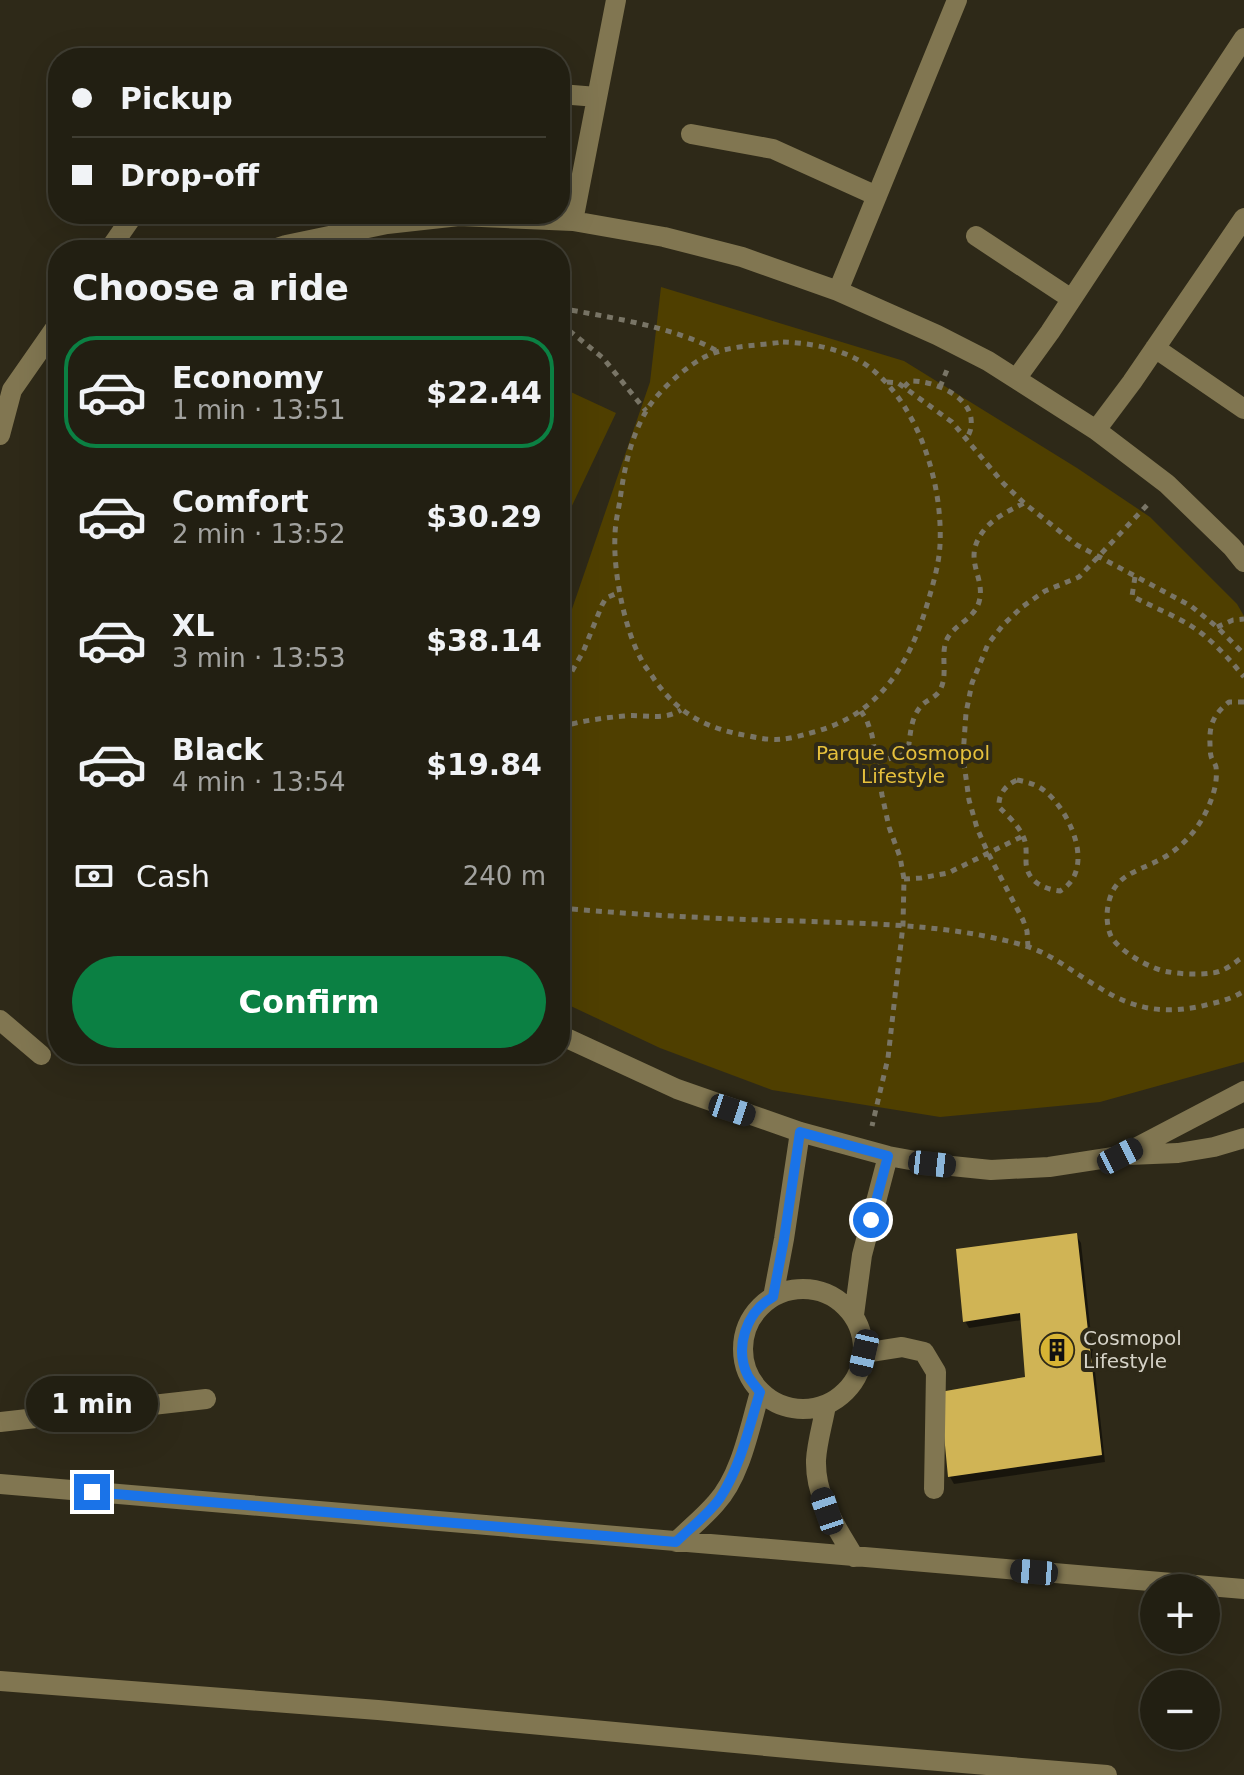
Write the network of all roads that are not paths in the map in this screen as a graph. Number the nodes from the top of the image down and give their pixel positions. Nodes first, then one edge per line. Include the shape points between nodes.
1 (616, 0) edge
2 (957, 0) edge
3 (1244, 38) edge
4 (570, 95) edge
5 (597, 97) junction
6 (691, 134) dead end
7 (877, 196) junction
8 (1244, 218) edge
9 (570, 221) edge
10 (573, 221) junction
11 (387, 224) edge
12 (976, 236) dead end
13 (310, 240) edge
14 (838, 291) junction
15 (1070, 298) junction
16 (48, 338) edge
17 (1155, 348) junction
18 (1016, 379) junction
19 (1244, 409) edge
20 (1096, 430) junction
21 (0, 435) edge
22 (1240, 549) edge
23 (0, 1020) edge
24 (570, 1040) edge
25 (41, 1055) dead end
26 (1244, 1091) edge
27 (800, 1132) junction
28 (1244, 1138) edge
29 (888, 1156) junction
30 (1120, 1156) junction
31 (773, 1297) junction
32 (854, 1315) junction
33 (864, 1353) junction
34 (760, 1392) junction
35 (206, 1399) dead end
36 (826, 1405) junction
37 (0, 1422) edge
38 (0, 1484) edge
39 (934, 1489) dead end
40 (676, 1542) junction
41 (854, 1557) junction
42 (1244, 1589) edge
43 (0, 1681) edge
44 (1107, 1775) edge

1 - 5 street
2 - 7 street
3 - 15 street
4 - 5 street
5 - 10 street
6 - 7 street via 773,149
7 - 14 street
8 - 17 street
9 - 10 street
10 - 14 street via 742,257
11 - 13 street
12 - 15 street
14 - 18 street via 958,345
15 - 18 street
16 - 21 street via 12,390
17 - 19 street
17 - 20 street
18 - 20 street
20 - 22 street
23 - 25 street
24 - 27 street via 677,1089
26 - 30 street
27 - 29 street
27 - 31 street
28 - 30 street via 1178,1153
29 - 30 street via 991,1170
29 - 32 street via 862,1255
31 - 32 street via 802,1288 822,1291
31 - 34 street via 751,1317 743,1335 742,1356
32 - 33 street
33 - 36 street via 849,1389
33 - 39 street via 902,1347 924,1352 936,1372
34 - 36 street via 796,1409
34 - 40 street via 732,1478 719,1501
35 - 37 street
36 - 41 street via 816,1459 818,1487
38 - 40 street
40 - 41 street
41 - 42 street
43 - 44 street

